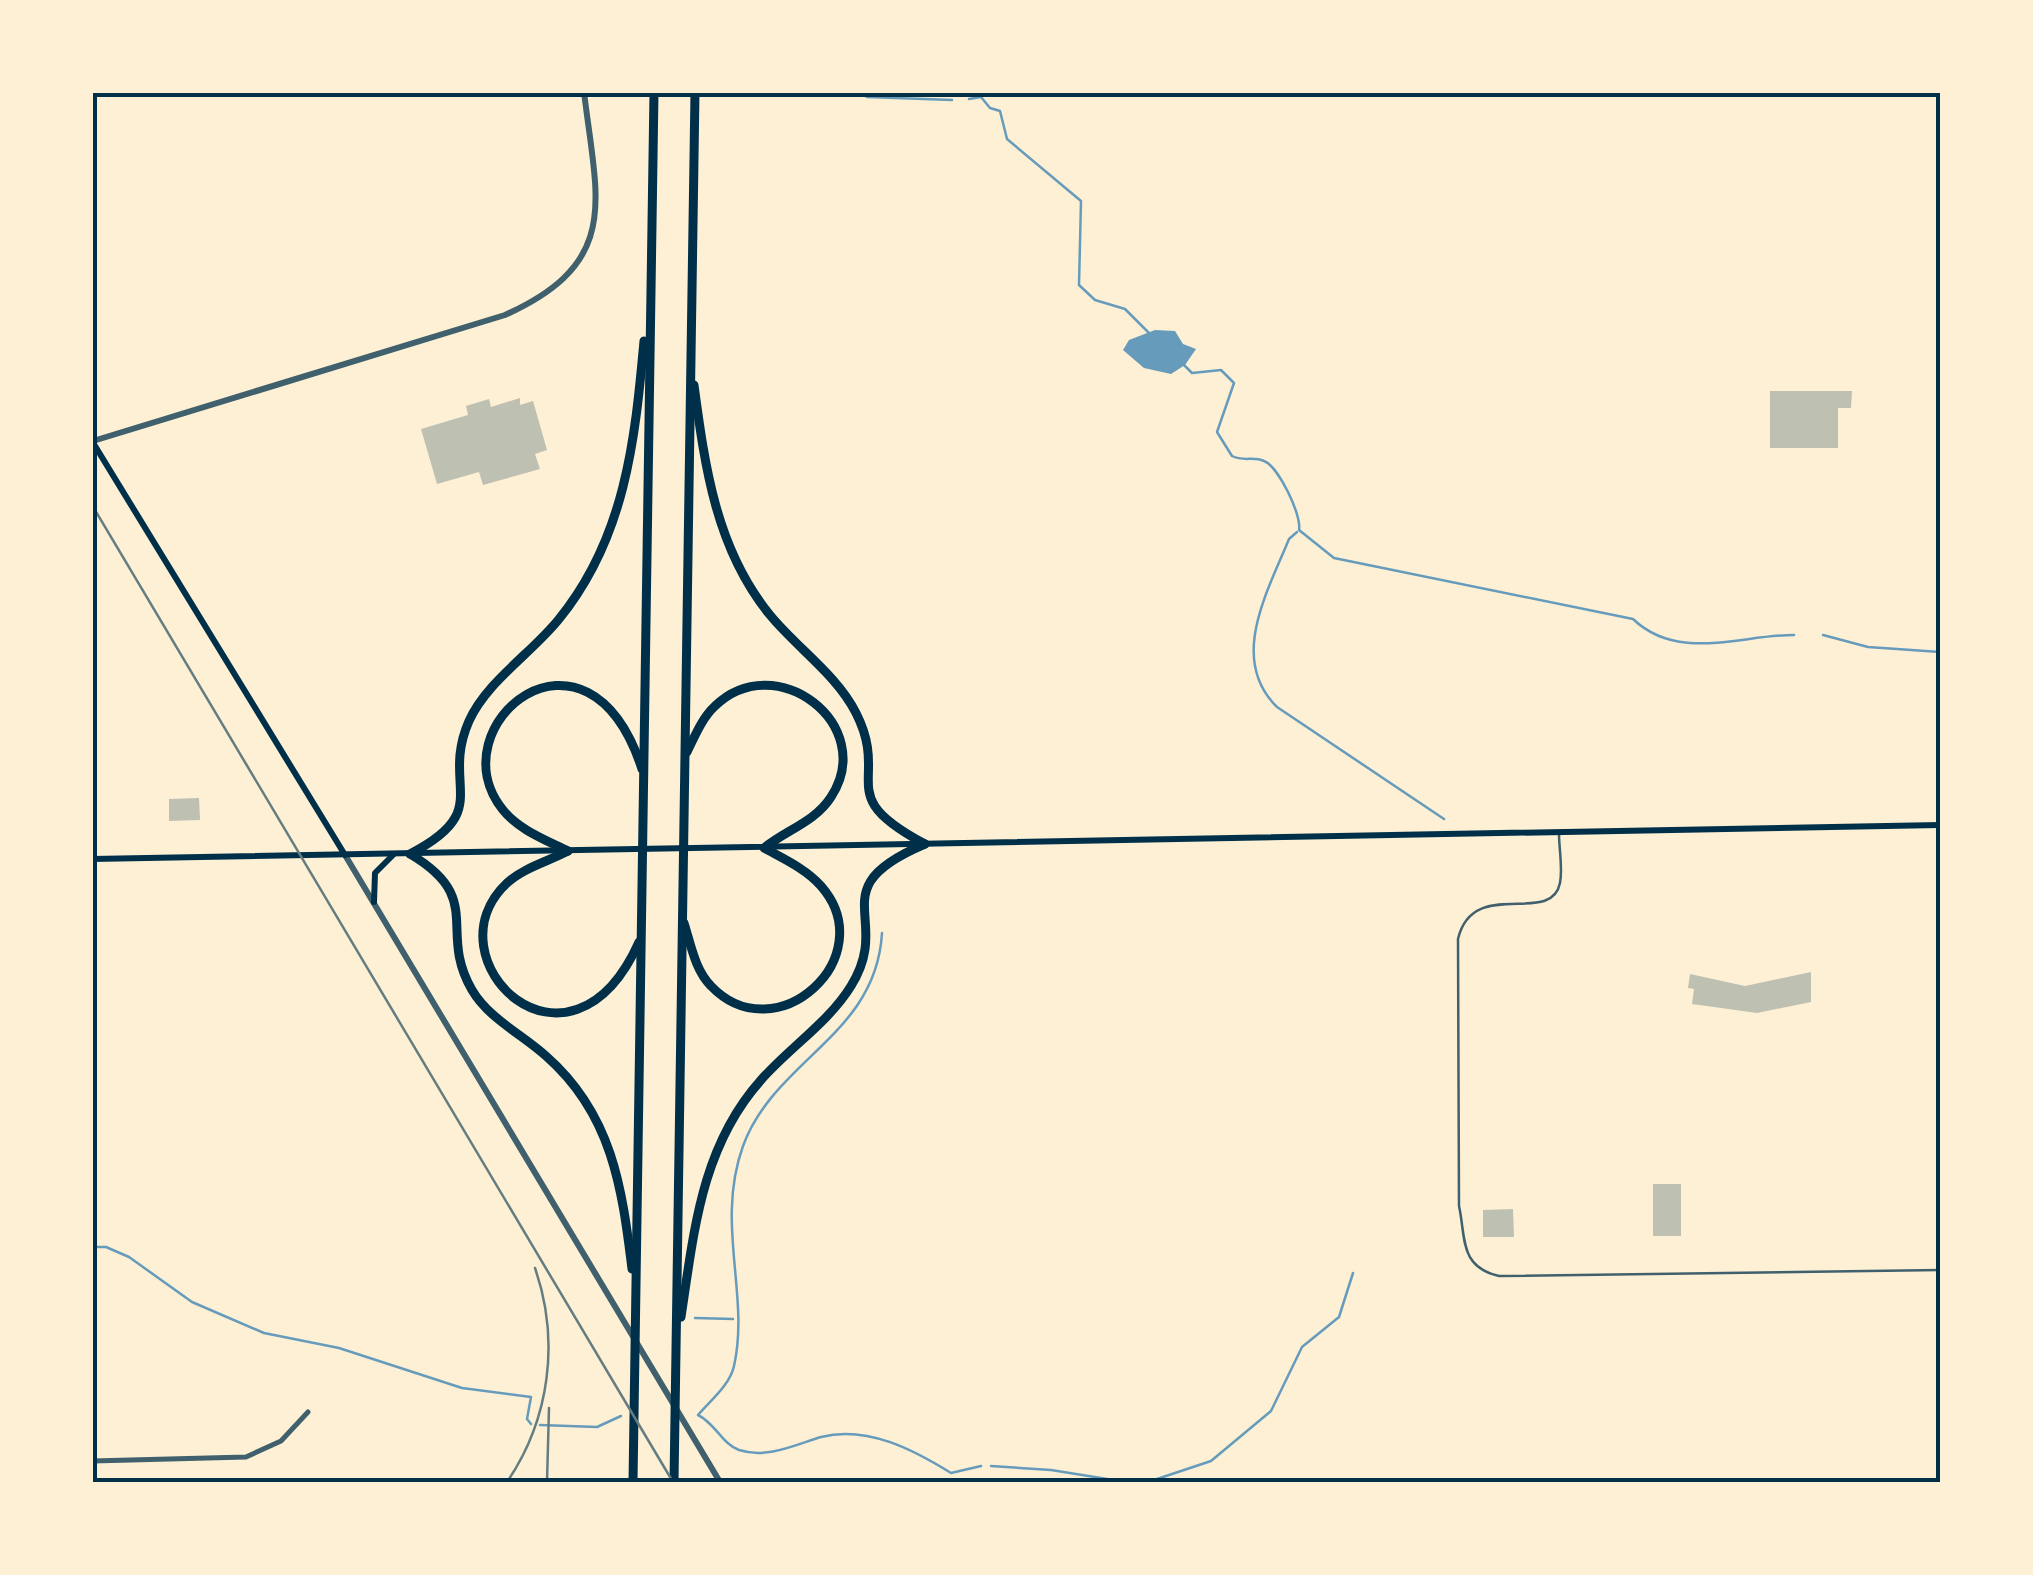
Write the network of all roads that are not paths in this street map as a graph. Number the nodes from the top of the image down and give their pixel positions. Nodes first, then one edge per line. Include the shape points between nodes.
1 (584, 92) edge
2 (654, 92) edge
3 (695, 92) edge
4 (650, 268) junction
5 (690, 352) junction
6 (93, 441) edge
7 (684, 757) junction
8 (644, 777) junction
9 (1940, 825) edge
10 (1559, 833) junction
11 (925, 844) junction
12 (764, 848) junction
13 (568, 851) junction
14 (394, 854) junction
15 (410, 854) junction
16 (345, 855) junction
17 (92, 860) edge
18 (374, 902) junction
19 (682, 916) junction
20 (642, 935) junction
21 (1940, 1270) edge
22 (635, 1275) junction
23 (676, 1349) junction
24 (308, 1412) dead end
25 (92, 1461) edge
26 (633, 1482) edge
27 (674, 1482) edge
28 (720, 1482) edge

1 - 6 street via 596,185 592,235 576,267 543,298 505,316
2 - 4 highway
3 - 5 highway
4 - 8 highway
4 - 15 highway via 637,420 609,537 579,593 470,720 452,828
5 - 7 highway
5 - 11 highway via 705,463 729,546 768,613 857,714 878,814
6 - 16 main road
7 - 12 highway via 704,718 739,690 778,684 824,709 841,746 836,788 818,814
7 - 19 highway
8 - 13 highway via 620,716 586,692 534,691 505,711 488,746 492,793 516,822
8 - 20 highway
9 - 10 main road
10 - 11 main road
10 - 21 lane via 1556,890 1536,903 1480,908 1458,939 1458,1206 1471,1262 1499,1276
11 - 12 main road
11 - 23 highway via 889,859 871,877 862,961 852,984 756,1085 720,1141 698,1207
12 - 13 main road
12 - 19 highway via 812,877 835,910 838,951 812,994 770,1009 725,997 698,966
13 - 15 main road
13 - 20 highway via 518,874 488,912 486,958 502,988 532,1009 586,1006 615,987
14 - 15 main road
14 - 16 main road
14 - 18 main road via 375,873
15 - 22 highway via 452,889 460,959 472,990 566,1075 603,1130 622,1186
16 - 17 main road
16 - 18 street
18 - 28 street
19 - 23 highway
20 - 22 highway
22 - 26 highway
23 - 27 highway
24 - 25 street via 281,1441 246,1456

